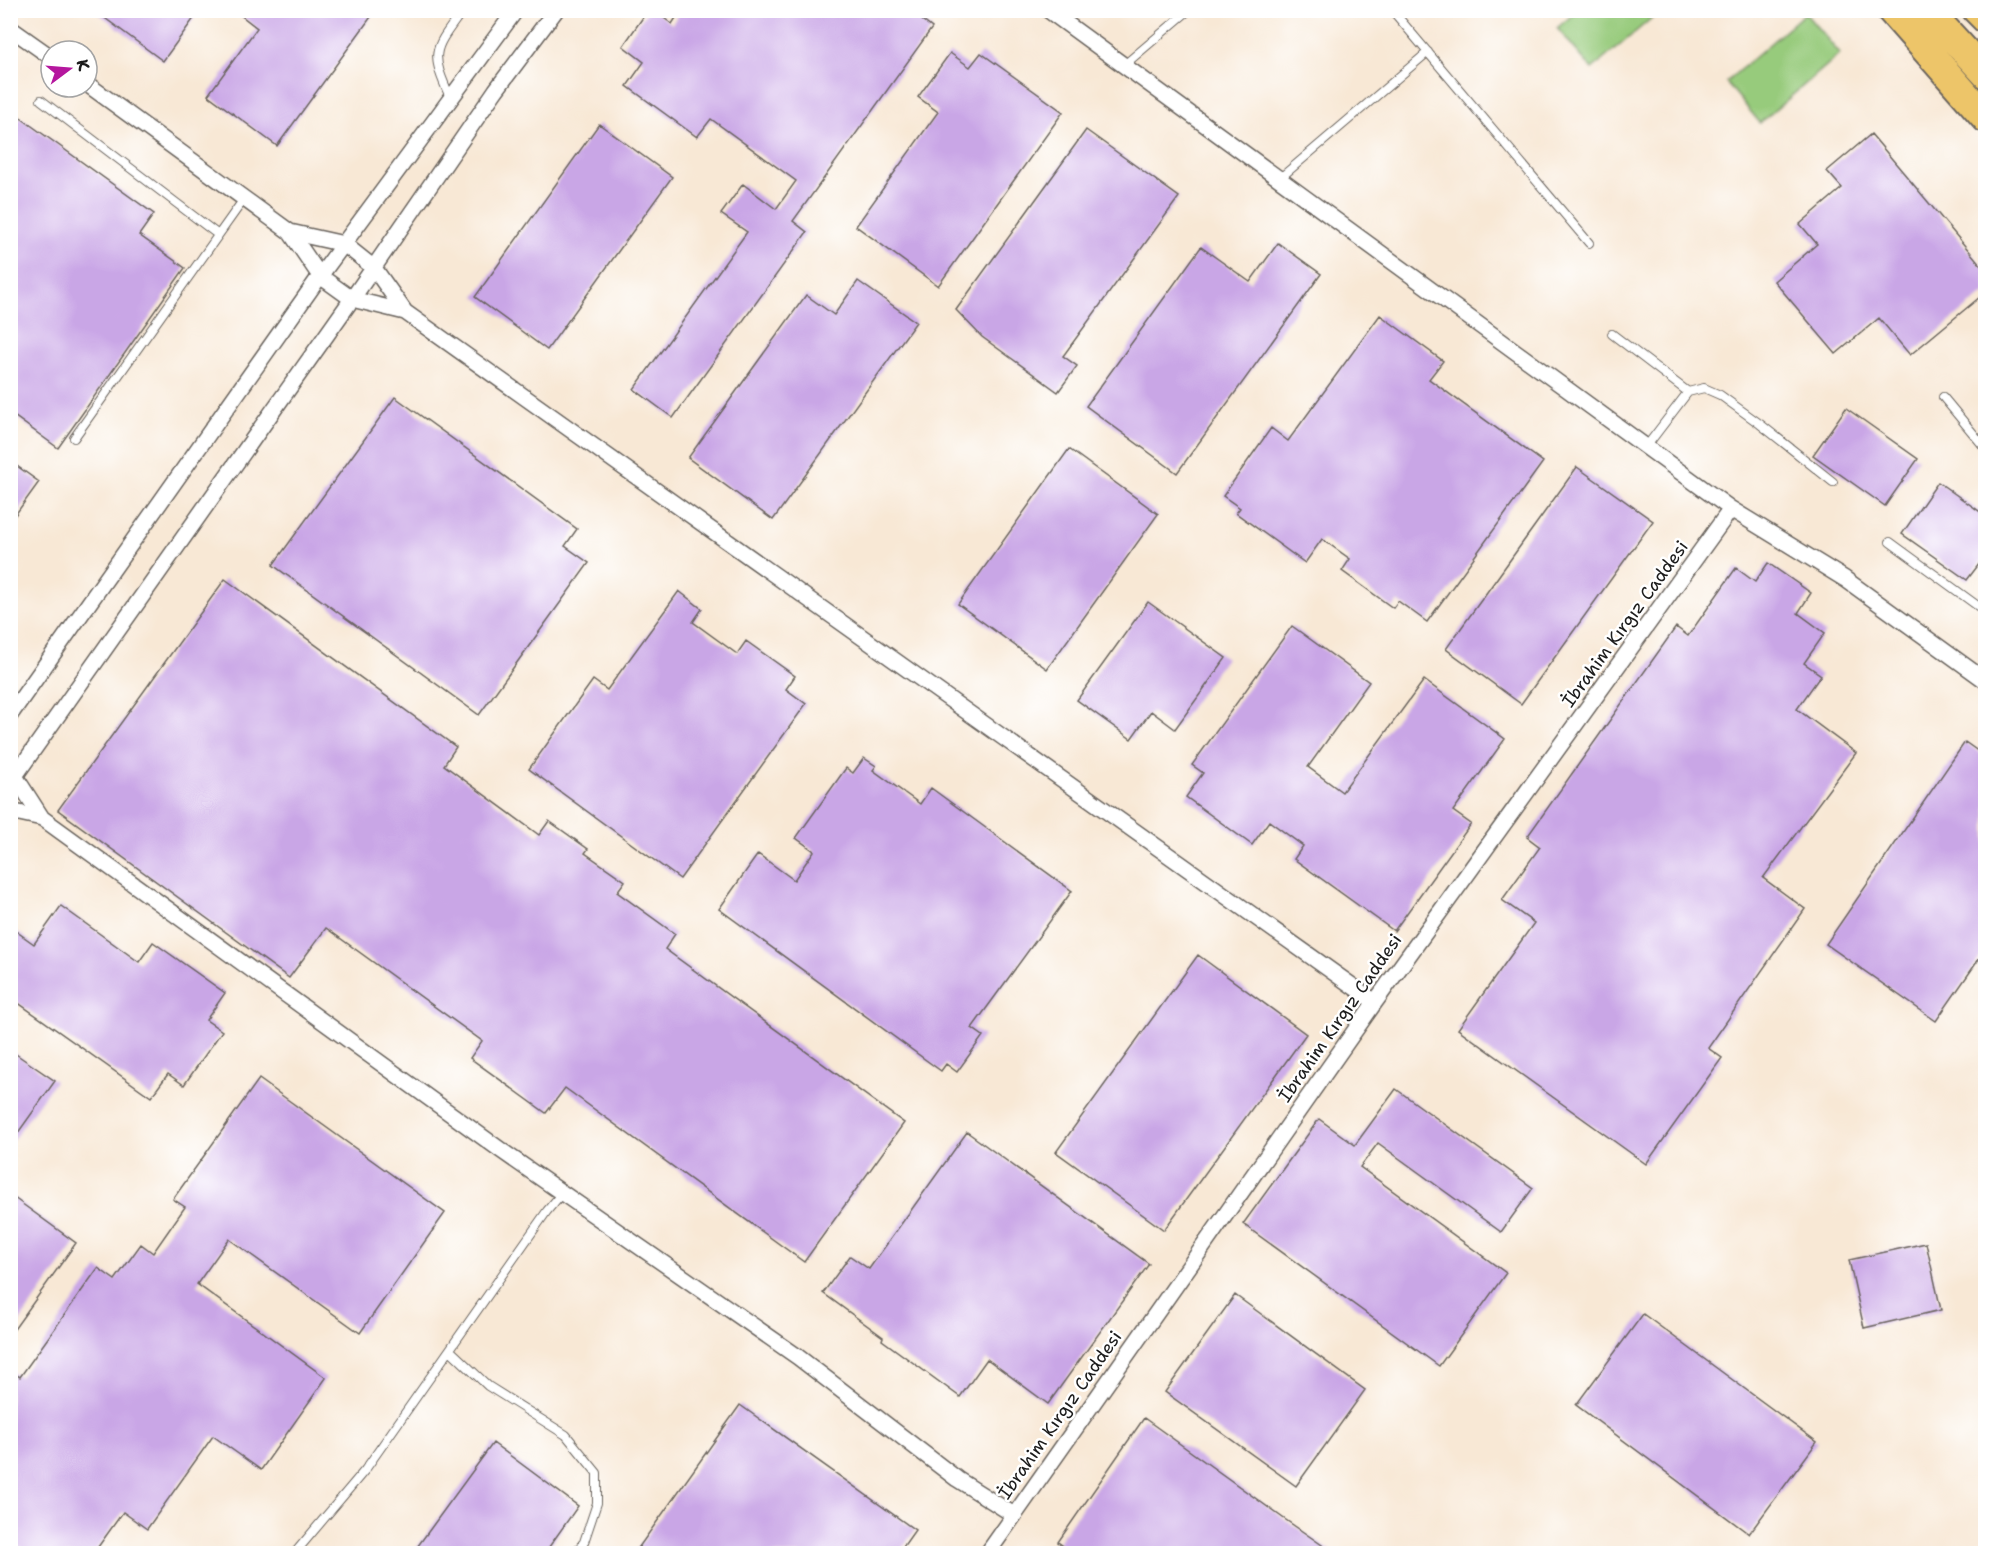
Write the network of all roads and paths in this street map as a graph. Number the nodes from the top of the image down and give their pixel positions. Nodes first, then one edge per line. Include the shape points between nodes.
1 (463, 10) edge
2 (516, 10) edge
3 (556, 10) edge
4 (1048, 10) edge
5 (1189, 10) edge
6 (1392, 10) edge
7 (1891, 10) edge
8 (1928, 10) edge
9 (1977, 10) edge
10 (1986, 19) edge
11 (10, 28) edge
12 (39, 49) edge
13 (1428, 52) junction
14 (1123, 66) junction
15 (1986, 74) edge
16 (99, 93) edge
17 (450, 97) junction
18 (41, 100) dead end
19 (1986, 118) edge
20 (1279, 179) junction
21 (244, 199) junction
22 (290, 232) junction
23 (217, 234) junction
24 (1589, 243) dead end
25 (344, 244) junction
26 (374, 268) junction
27 (320, 276) junction
28 (352, 299) junction
29 (405, 312) junction
30 (1611, 334) dead end
31 (1688, 392) junction
32 (1943, 396) dead end
33 (74, 438) dead end
34 (1646, 447) junction
35 (1986, 449) edge
36 (1833, 482) dead end
37 (1731, 509) junction
38 (1890, 542) dead end
39 (1986, 612) edge
40 (1986, 681) edge
41 (10, 715) edge
42 (12, 777) edge
43 (10, 811) edge
44 (42, 818) junction
45 (1375, 1002) junction
46 (562, 1193) junction
47 (450, 1350) junction
48 (1014, 1515) junction
49 (294, 1554) edge
50 (574, 1554) edge
51 (987, 1554) edge

1 - 17 lane via 438,44 436,59
2 - 17 street
3 - 26 street
4 - 14 street
5 - 14 lane
6 - 13 lane
7 - 19 highway
8 - 15 highway
9 - 10 highway
11 - 12 street
13 - 20 lane
13 - 24 lane
14 - 20 street
16 - 21 street
17 - 25 street
18 - 23 lane
20 - 34 street
21 - 22 street
21 - 23 lane
22 - 25 street
22 - 27 street
23 - 33 lane
25 - 26 street
25 - 27 street
26 - 28 street
26 - 29 street
27 - 28 street
27 - 41 street
28 - 29 street
28 - 42 street
29 - 45 street
30 - 31 lane
31 - 34 lane
31 - 36 lane via 1704,388 1720,395
32 - 35 lane
34 - 37 street
37 - 40 street via 1845,579
37 - 45 street, İbrahim Kırgız Caddesi
38 - 39 lane
42 - 44 street
43 - 44 street
44 - 46 street
45 - 48 street, İbrahim Kırgız Caddesi
46 - 47 lane
46 - 48 street via 798,1357 957,1479
47 - 49 lane via 366,1470
47 - 50 lane via 488,1386 566,1434 597,1473 597,1503 584,1542
48 - 51 street, İbrahim Kırgız Caddesi

